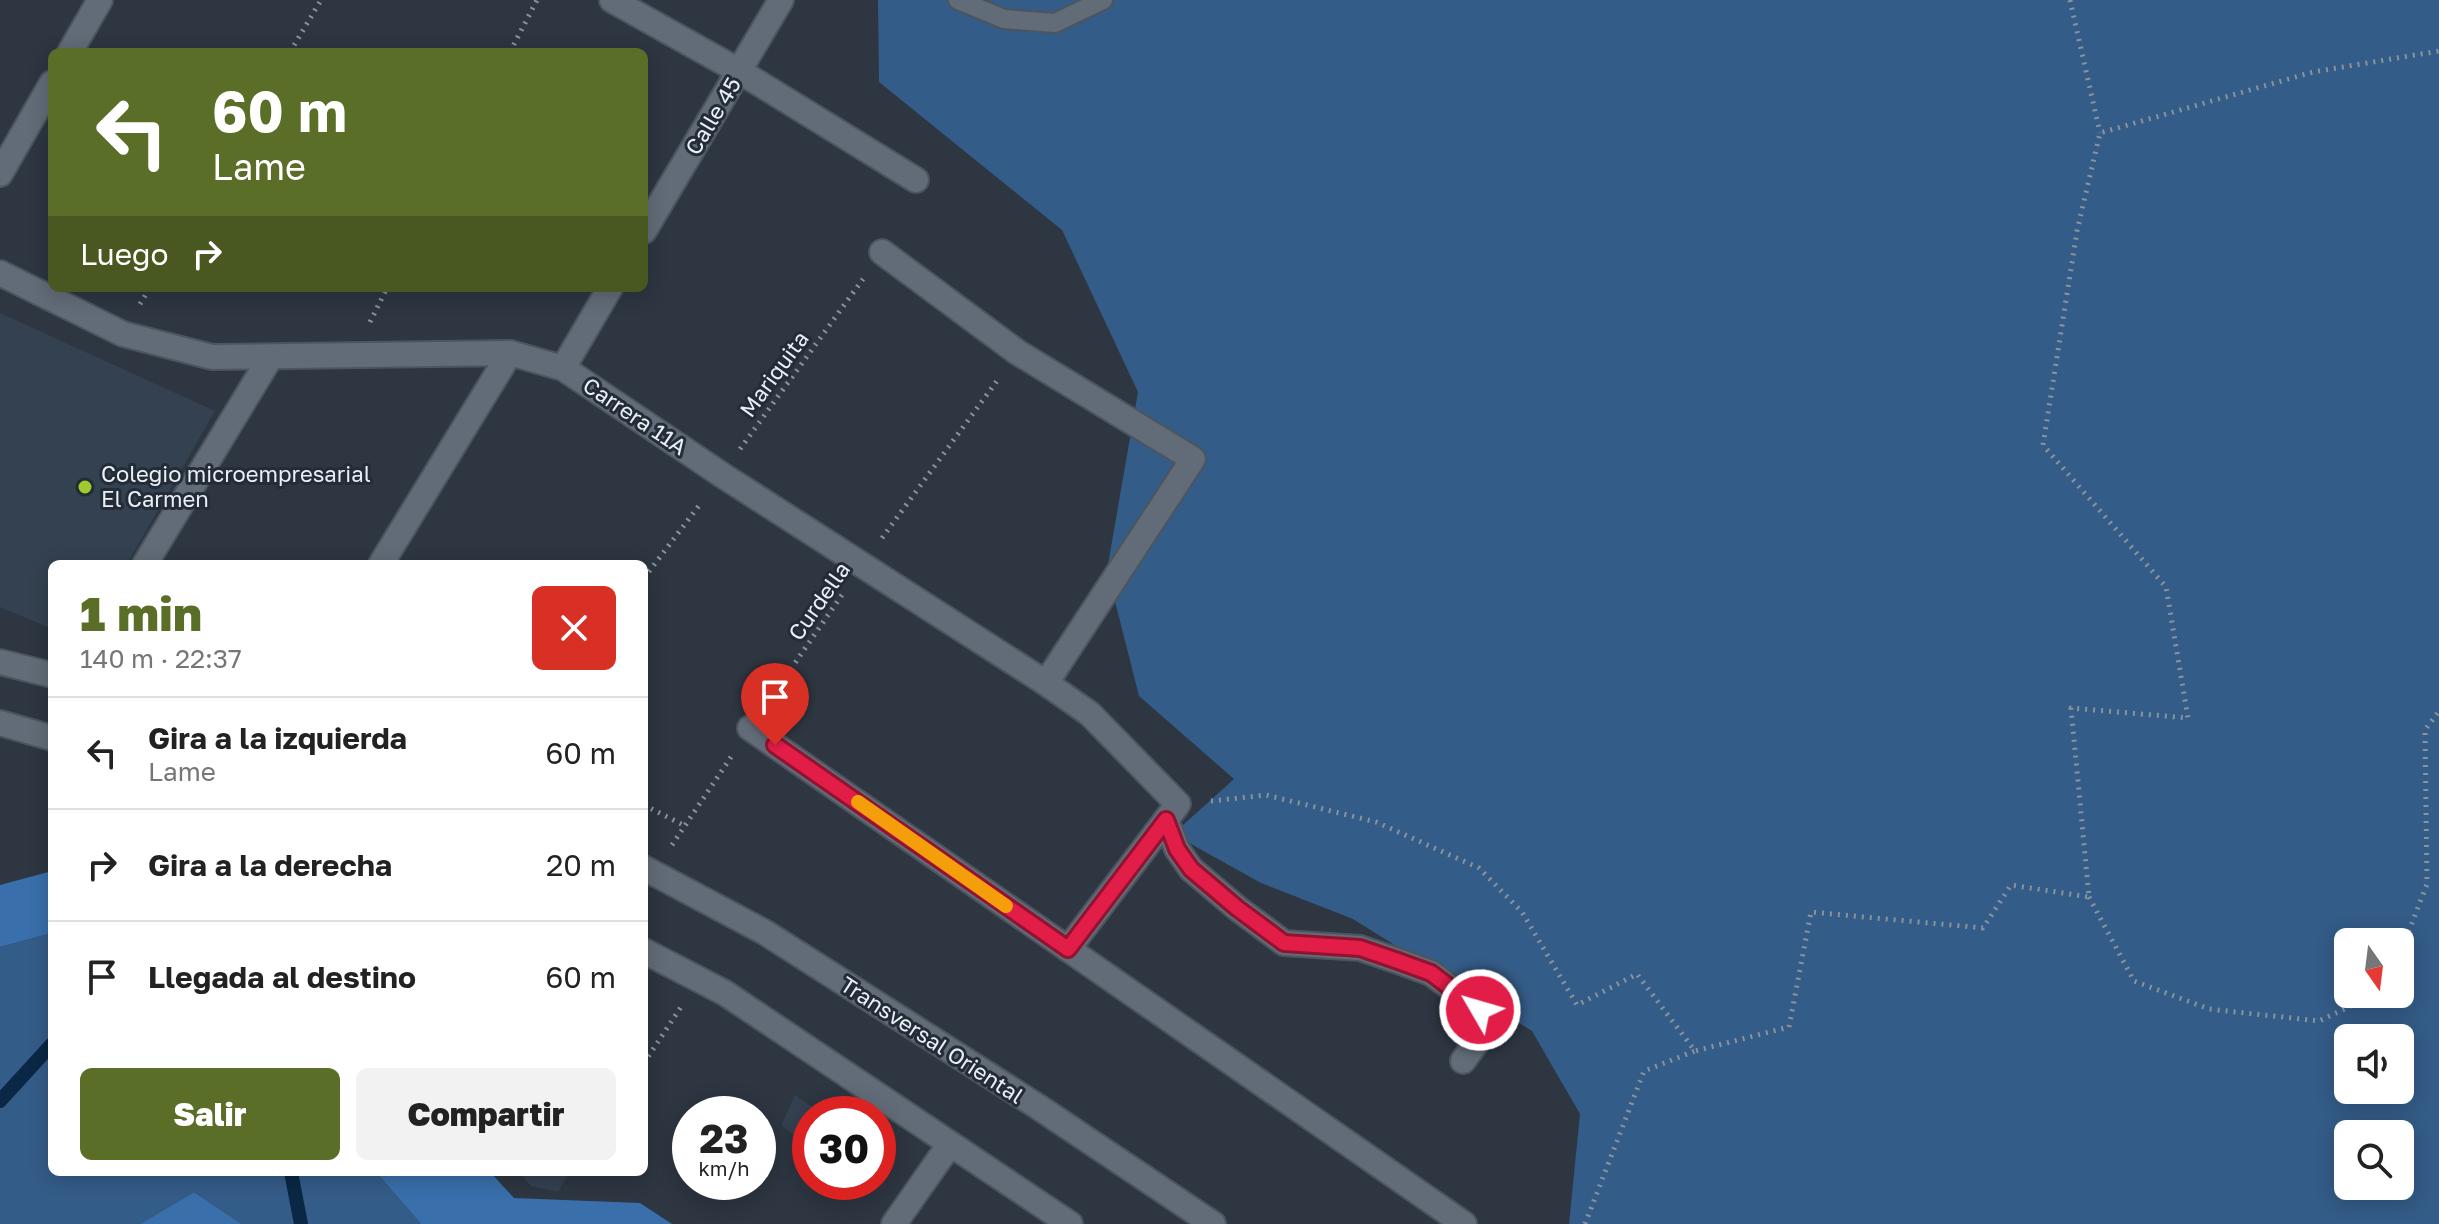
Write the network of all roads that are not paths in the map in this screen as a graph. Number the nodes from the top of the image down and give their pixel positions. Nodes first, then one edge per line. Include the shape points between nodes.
1 (100, 0) edge
2 (612, 0) edge
3 (781, 0) edge
4 (958, 0) edge
5 (1103, 0) edge
6 (72, 48) edge
7 (739, 71) junction
8 (48, 90) edge
9 (0, 174) edge
10 (916, 180) dead end
11 (648, 224) edge
12 (882, 252) road end
13 (0, 273) edge
14 (608, 292) edge
15 (510, 353) junction
16 (270, 358) junction
17 (563, 368) junction
18 (147, 560) edge
19 (383, 560) edge
20 (0, 662) edge
21 (48, 674) edge
22 (1046, 683) junction
23 (0, 723) edge
24 (750, 728) road end
25 (48, 737) edge
26 (1172, 812) junction
27 (650, 871) edge
28 (1068, 949) junction
29 (648, 953) edge
30 (1463, 1061) dead end
31 (950, 1144) junction
32 (894, 1224) edge
33 (1070, 1224) edge
34 (1213, 1224) edge
35 (1464, 1224) edge

1 - 6 street
2 - 7 street
3 - 7 street, Calle 45
4 - 5 lane via 1004,19 1055,23
7 - 10 street
7 - 11 street, Calle 45
8 - 9 street
12 - 22 street via 1017,352 1193,459
13 - 16 street, Carrera 11A via 123,334 212,357
14 - 17 street
15 - 16 street, Carrera 11A
15 - 17 street, Carrera 11A
15 - 19 street
16 - 18 street
17 - 22 street, Carrera 11A
20 - 21 street
22 - 26 street, Carrera 11A via 1090,714
23 - 25 street
24 - 28 street
26 - 28 street
26 - 30 street via 1177,849 1191,869 1284,943 1360,948 1431,973 1480,1010 1484,1021 1479,1039
27 - 34 street, Transversal Oriental via 766,933
28 - 35 street
29 - 31 street via 725,993
31 - 32 street
31 - 33 street

